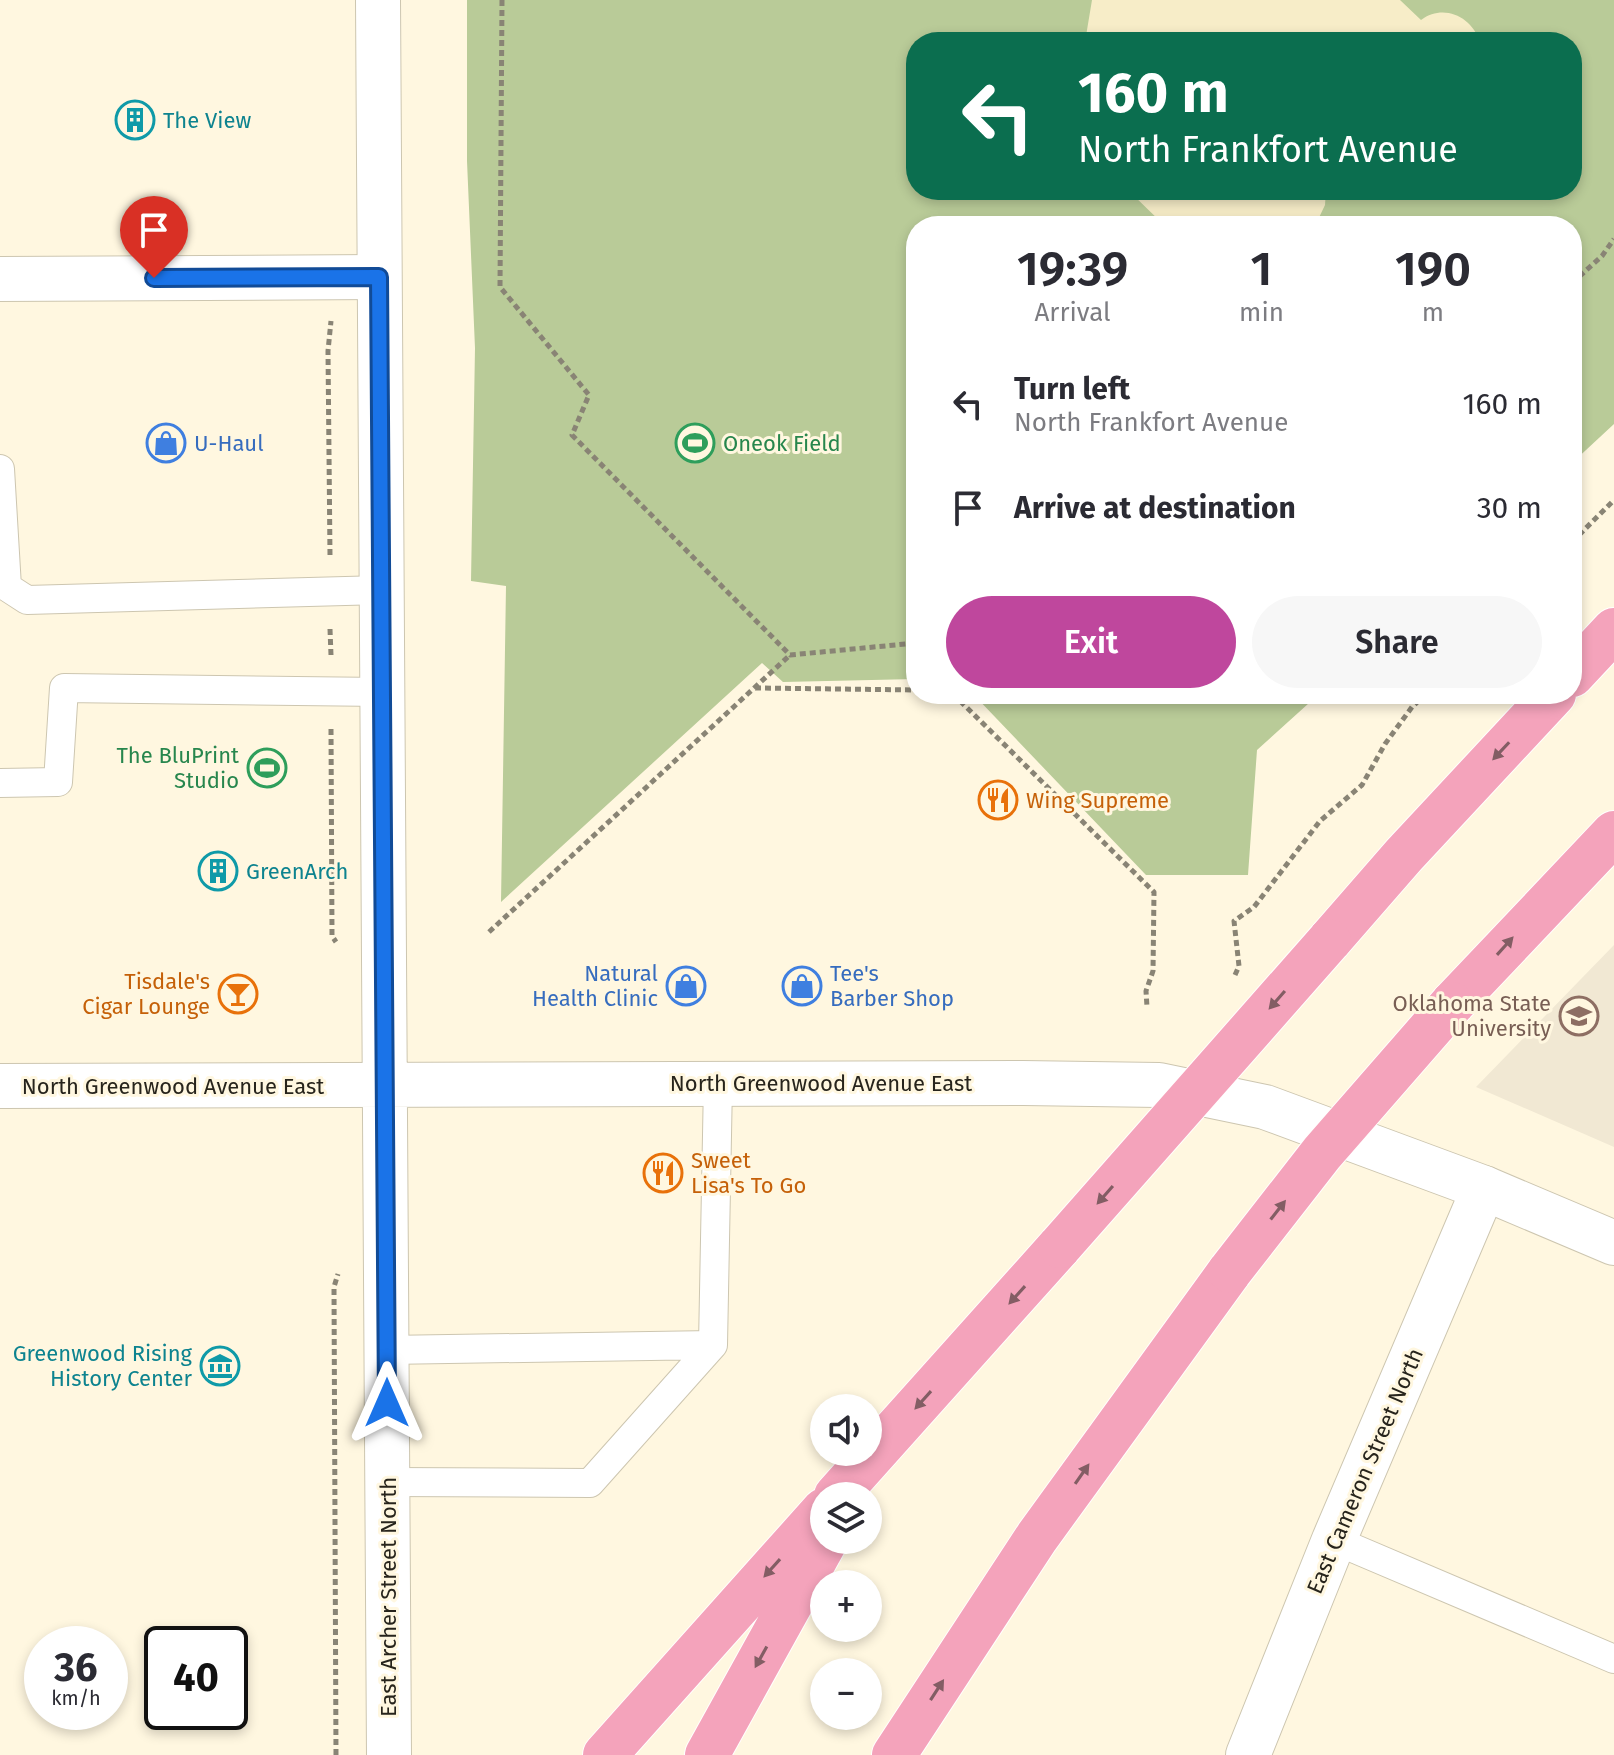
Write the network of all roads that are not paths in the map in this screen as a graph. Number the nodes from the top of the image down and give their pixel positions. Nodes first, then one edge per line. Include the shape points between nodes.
1 (378, 0) edge
2 (379, 277) junction
3 (0, 279) edge
4 (0, 469) edge
5 (382, 590) junction
6 (1614, 630) edge
7 (1582, 664) edge
8 (382, 692) junction
9 (1545, 704) edge
10 (0, 783) edge
11 (1614, 833) edge
12 (718, 1083) junction
13 (0, 1086) edge
14 (386, 1086) junction
15 (1484, 1188) junction
16 (1614, 1243) edge
17 (713, 1345) junction
18 (387, 1350) junction
19 (882, 1445) edge
20 (863, 1466) edge
21 (387, 1482) junction
22 (849, 1482) edge
23 (810, 1526) edge
24 (1334, 1540) junction
25 (818, 1554) edge
26 (1614, 1659) edge
27 (606, 1754) edge
28 (389, 1755) edge
29 (707, 1755) edge
30 (894, 1755) edge
31 (1248, 1755) edge

1 - 2 street, East Archer Street North
2 - 3 street
2 - 5 street, East Archer Street North
4 - 5 lane via 7,587 27,600
5 - 8 street, East Archer Street North
6 - 7 highway
8 - 10 lane via 64,688 58,782
8 - 14 street, East Archer Street North
9 -> 19 highway, bridge via 1404,855
30 -> 11 highway, bridge via 1037,1537 1322,1153 1452,1004
12 - 14 street, North Greenwood Avenue East
12 - 15 street, North Greenwood Avenue East via 1159,1085 1265,1107
12 - 17 lane
13 - 14 street, North Greenwood Avenue East
14 - 18 street, East Archer Street North
15 - 16 street, North Greenwood Avenue East
15 - 24 street, East Cameron Street North
17 - 18 lane
17 - 21 lane via 590,1483
18 - 21 street, East Archer Street North
20 - 22 highway
21 - 28 street, East Archer Street North
23 -> 27 highway
24 - 26 lane
24 - 31 street, East Cameron Street North
25 -> 29 highway

